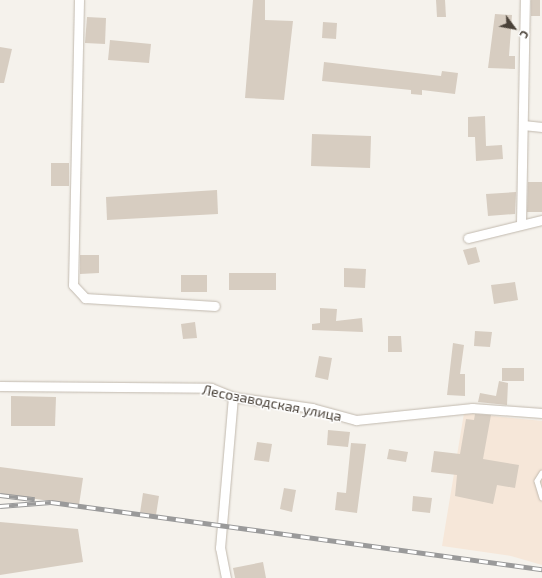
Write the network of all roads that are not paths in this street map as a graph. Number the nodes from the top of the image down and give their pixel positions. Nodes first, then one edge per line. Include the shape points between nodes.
1 (79, 0) edge
2 (525, 0) edge
3 (523, 125) junction
4 (542, 127) edge
5 (542, 220) edge
6 (521, 223) junction
7 (468, 238) dead end
8 (215, 306) dead end
9 (0, 386) edge
10 (233, 398) junction
11 (542, 413) edge
12 (542, 473) edge
13 (542, 496) edge
14 (226, 578) edge

1 - 8 street via 73,285 85,298
2 - 3 street
3 - 4 street
3 - 6 street
5 - 6 street
6 - 7 street
9 - 10 street, Лесозаводская улица via 176,386 211,388
10 - 11 street, Лесозаводская улица via 312,408 356,420 472,408
10 - 14 street via 220,548
12 - 13 lane via 537,481

